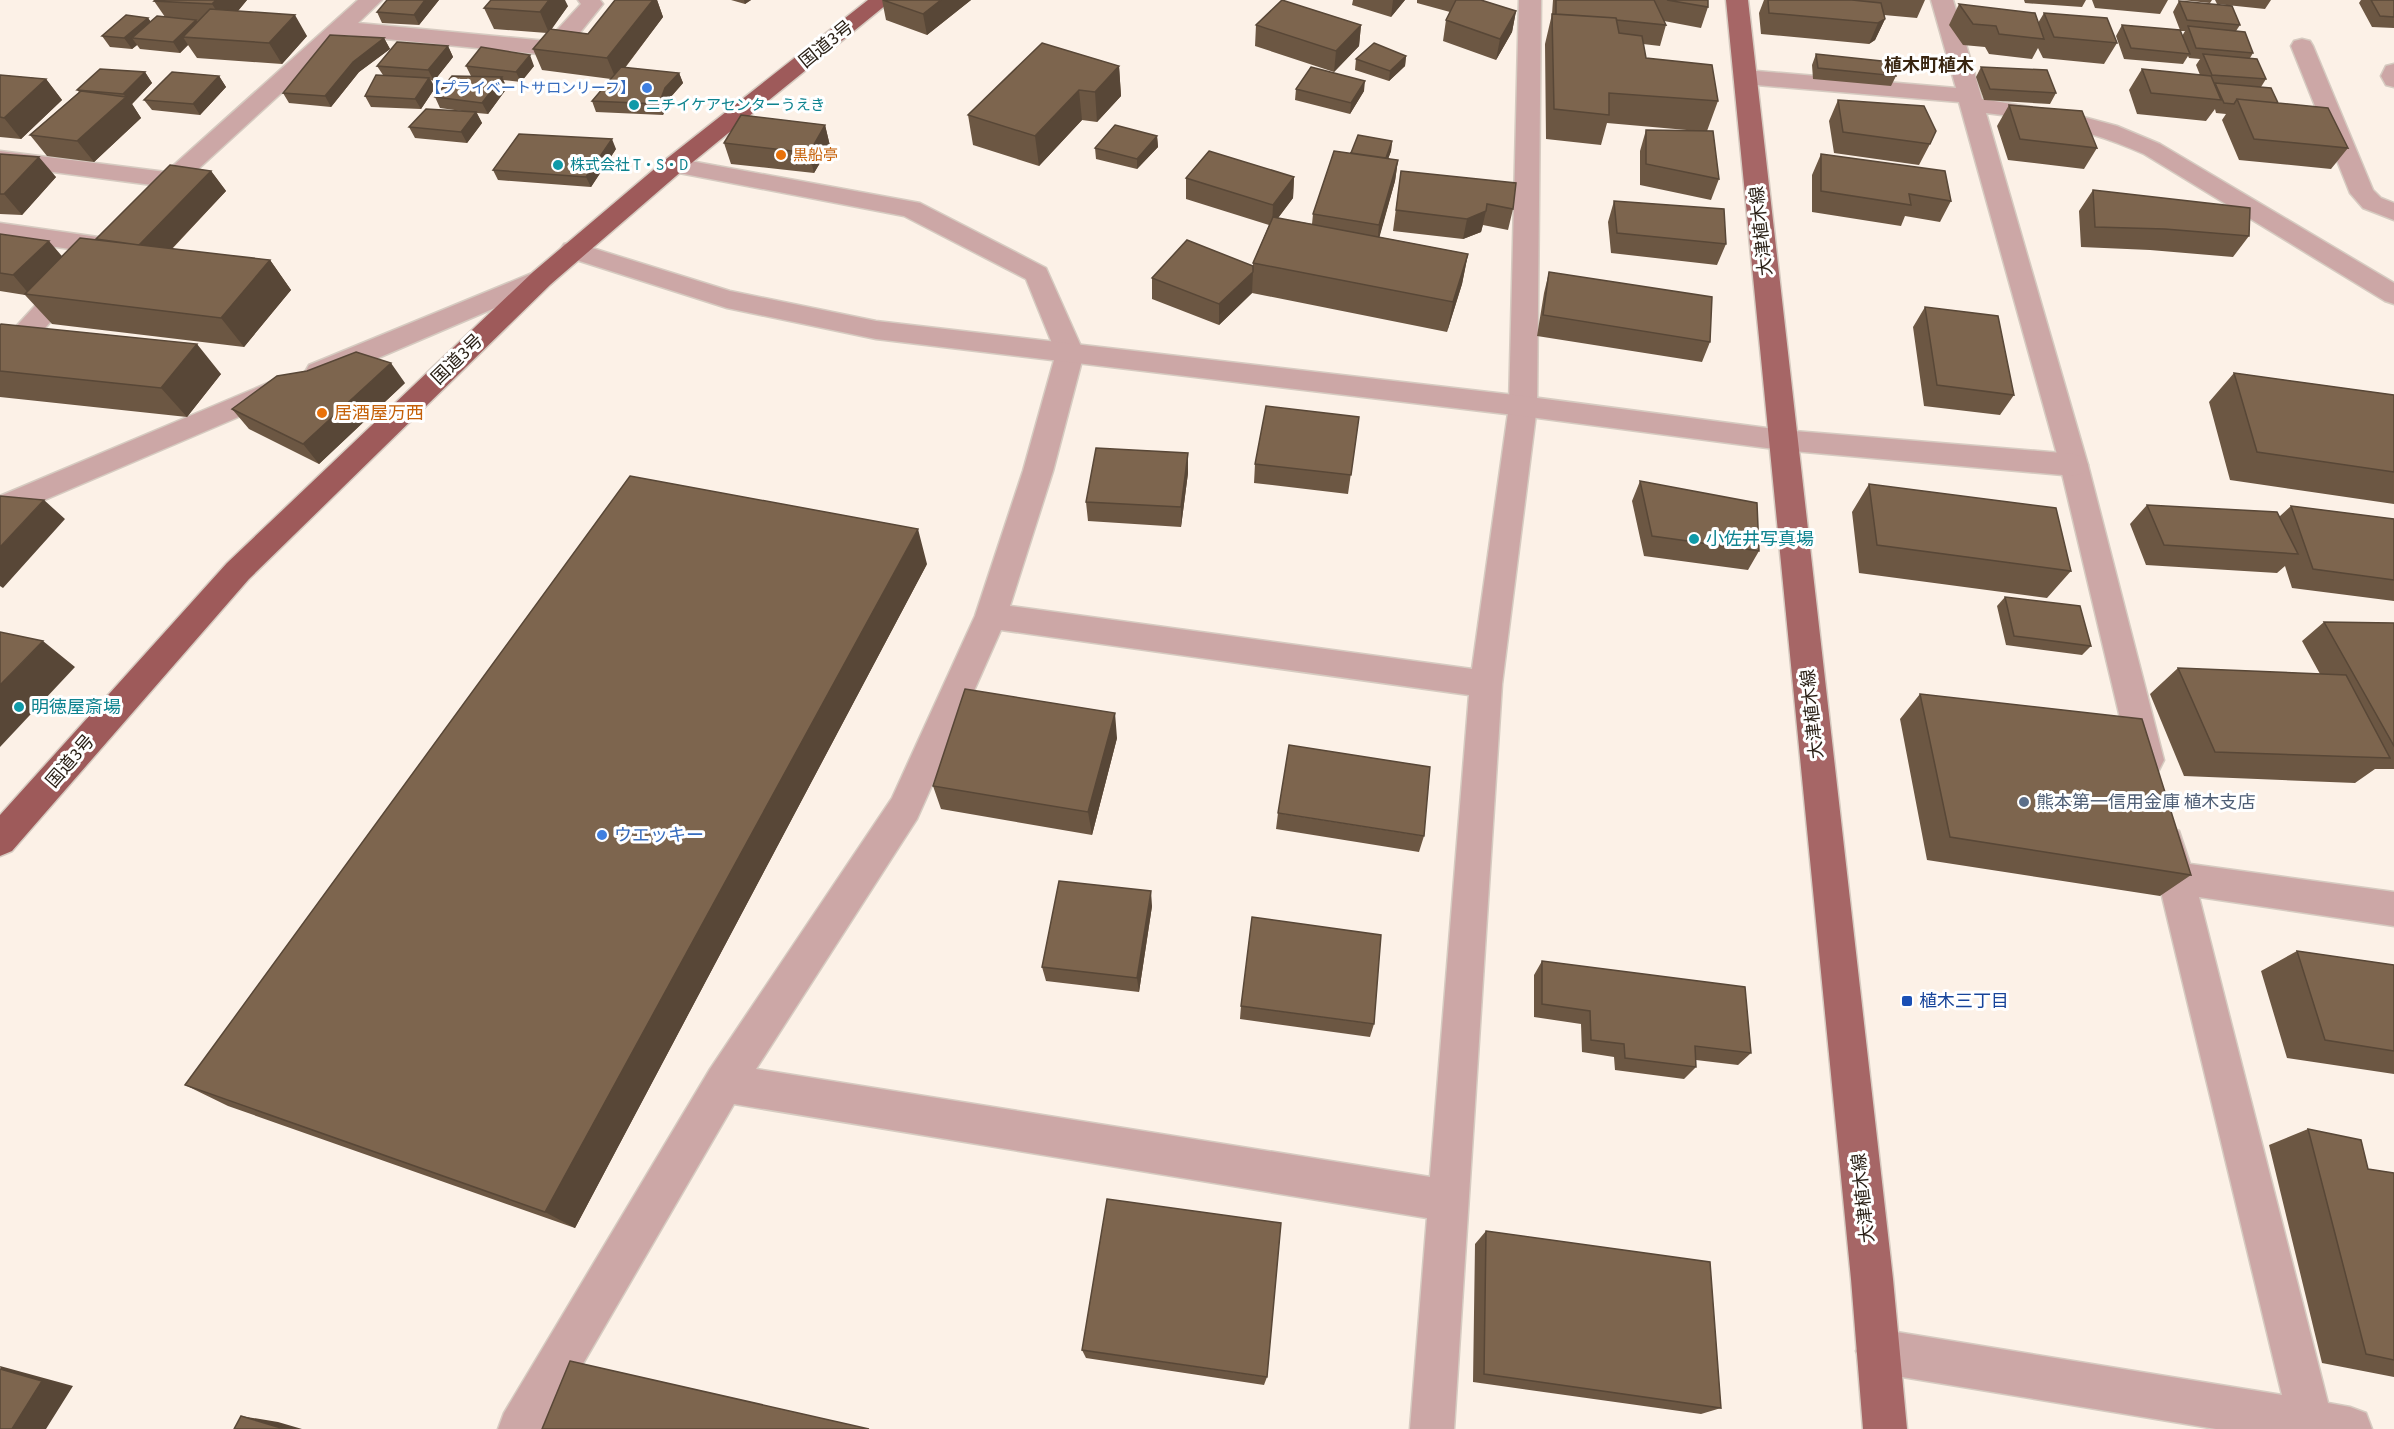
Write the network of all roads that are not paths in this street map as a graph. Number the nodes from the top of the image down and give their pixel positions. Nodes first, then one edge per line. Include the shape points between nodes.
1 (371, 0) edge
2 (589, 0) edge
3 (881, 0) edge
4 (1530, 0) edge
5 (1737, 0) edge
6 (1942, 0) edge
7 (340, 28) junction
8 (2302, 46) dead end
9 (2394, 71) edge
10 (1745, 77) junction
11 (2394, 80) edge
12 (1971, 100) junction
13 (0, 158) edge
14 (674, 165) junction
15 (170, 180) junction
16 (2394, 212) edge
17 (121, 229) junction
18 (0, 231) edge
19 (573, 250) junction
20 (542, 278) junction
21 (2394, 296) edge
22 (1070, 353) junction
23 (0, 361) edge
24 (1523, 406) junction
25 (1782, 440) junction
26 (2074, 465) junction
27 (0, 508) edge
28 (991, 616) junction
29 (1486, 684) junction
30 (0, 840) edge
31 (2176, 878) junction
32 (2394, 909) edge
33 (724, 1083) junction
34 (1449, 1201) junction
35 (1878, 1351) junction
36 (2330, 1425) edge
37 (520, 1429) edge
38 (1432, 1429) edge
39 (1885, 1429) edge

1 - 7 street
2 - 7 street via 592,4 558,45 548,48
3 - 14 highway, 国道3号
4 - 24 street
5 - 10 main road, 大津植木線
6 - 12 street
7 - 15 street
8 - 16 street via 2362,193 2372,203
9 - 11 street
10 - 12 street
10 - 25 main road, 大津植木線
12 - 21 street via 2129,138
12 - 26 street
13 - 15 street
14 - 19 highway, 国道3号
14 - 22 street via 911,208 1037,274
15 - 17 street
17 - 18 street
17 - 23 street
19 - 20 highway, 国道3号
19 - 22 street via 727,299 784,311 876,330
20 - 27 street
20 - 30 highway, 国道3号 via 237,571
22 - 24 street
22 - 28 street via 1038,471
24 - 25 street
24 - 29 street
25 - 26 street
25 - 35 main road, 大津植木線
26 - 31 street
28 - 29 street
28 - 33 street via 905,807
29 - 34 street
31 - 32 street
31 - 36 street
33 - 34 street
33 - 37 street
34 - 38 street
35 - 36 street
35 - 39 main road, 大津植木線

